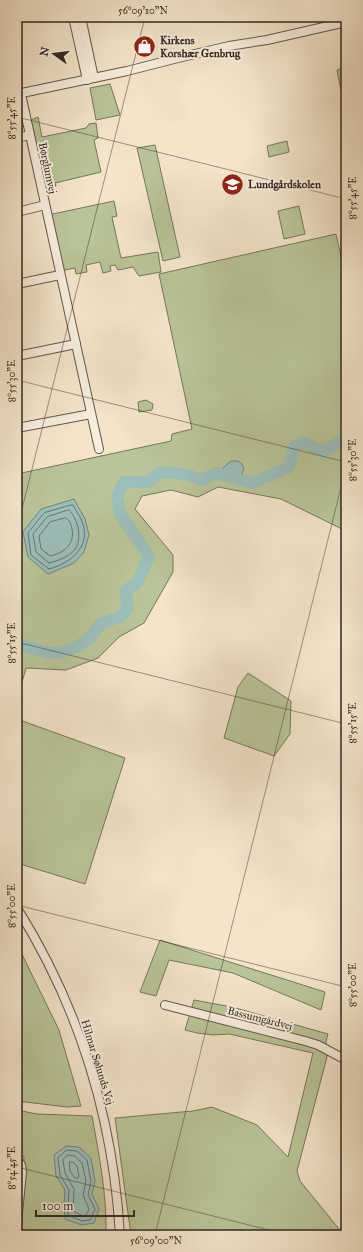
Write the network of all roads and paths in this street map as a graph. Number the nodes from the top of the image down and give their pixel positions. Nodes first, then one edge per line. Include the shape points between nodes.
1 (73, 17) edge
2 (80, 17) edge
3 (346, 22) edge
4 (90, 79) junction
5 (19, 94) edge
6 (30, 135) junction
7 (17, 138) edge
8 (45, 205) junction
9 (17, 212) edge
10 (60, 274) junction
11 (17, 284) edge
12 (76, 344) junction
13 (17, 356) edge
14 (91, 414) junction
15 (17, 428) edge
16 (99, 449) dead end
17 (17, 908) edge
18 (165, 1004) dead end
19 (346, 1060) edge
20 (17, 1159) edge
21 (17, 1222) edge
22 (120, 1235) edge

1 - 4 street
2 - 4 street
3 - 4 street via 229,46
4 - 5 street
5 - 6 street, Børglumvej
6 - 7 street, Børglumvej
6 - 8 street, Børglumvej
8 - 9 street, Børglumvej
8 - 10 street, Børglumvej
10 - 11 street
10 - 12 street, Børglumvej
12 - 13 street
12 - 14 street, Børglumvej
14 - 15 street
14 - 16 street, Børglumvej
17 - 22 street, Hilmar Sølunds Vej via 58,982 90,1065 111,1151
18 - 19 street, Bassumgårdvej via 318,1045
20 - 21 street via 22,1172

